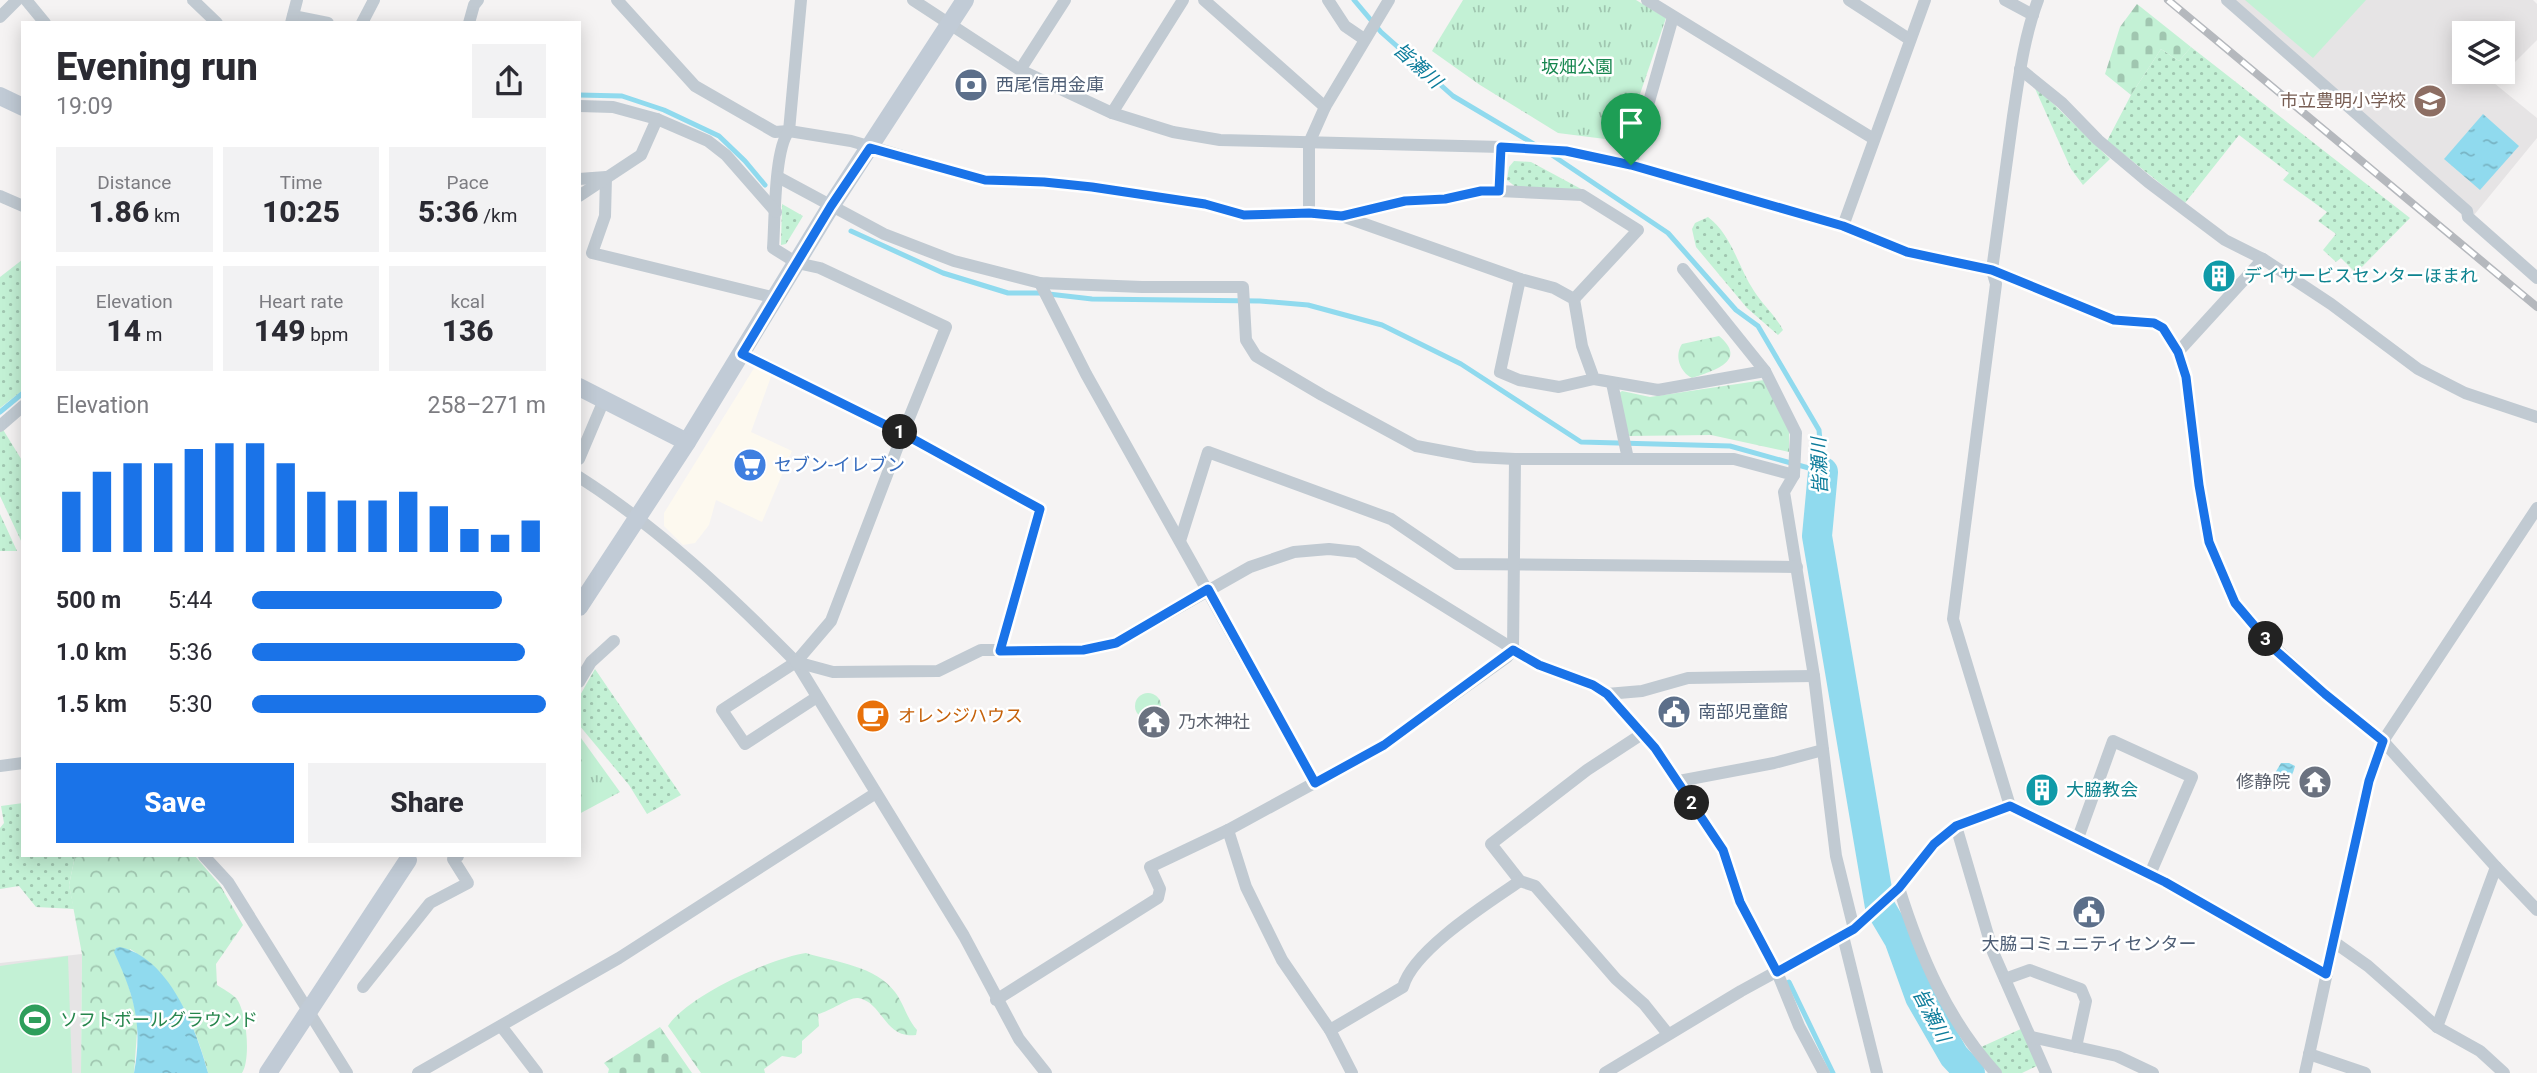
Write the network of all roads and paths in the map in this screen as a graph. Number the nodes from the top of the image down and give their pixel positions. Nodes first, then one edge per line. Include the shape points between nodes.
1 (17, 0) edge
2 (26, 0) edge
3 (193, 0) edge
4 (297, 0) edge
5 (374, 0) edge
6 (478, 0) edge
7 (617, 0) edge
8 (801, 0) edge
9 (913, 0) edge
10 (965, 0) edge
11 (1065, 0) edge
12 (1183, 0) edge
13 (1204, 0) edge
14 (1328, 0) edge
15 (1647, 0) edge
16 (1849, 0) edge
17 (1925, 0) edge
18 (2005, 0) edge
19 (2038, 0) edge
20 (2227, 0) edge
21 (1385, 2) edge
22 (2033, 15) junction
23 (0, 17) edge
24 (1673, 17) junction
25 (292, 19) edge
26 (43, 21) edge
27 (214, 21) edge
28 (310, 21) edge
29 (363, 21) edge
30 (470, 21) edge
31 (950, 24) junction
32 (1364, 39) junction
33 (1909, 39) junction
34 (2020, 69) junction
35 (1020, 70) junction
36 (0, 96) edge
37 (21, 106) edge
38 (581, 106) edge
39 (1325, 107) junction
40 (1112, 113) junction
41 (657, 119) junction
42 (789, 131) junction
43 (1874, 139) junction
44 (1309, 143) junction
45 (1501, 147) junction
46 (870, 148) junction
47 (1631, 165) junction
48 (606, 177) junction
49 (778, 177) junction
50 (581, 179) edge
51 (1499, 191) junction
52 (581, 195) edge
53 (0, 196) edge
54 (21, 205) edge
55 (831, 206) junction
56 (776, 212) junction
57 (1309, 213) junction
58 (1342, 216) junction
59 (1843, 226) junction
60 (2263, 259) junction
61 (797, 263) junction
62 (1684, 269) dead end
63 (1992, 270) junction
64 (2537, 278) edge
65 (1520, 279) junction
66 (1041, 287) junction
67 (776, 298) junction
68 (1574, 299) junction
69 (2178, 352) junction
70 (742, 354) junction
71 (1765, 372) junction
72 (1594, 379) junction
73 (1612, 383) junction
74 (581, 388) edge
75 (604, 400) junction
76 (21, 409) edge
77 (2537, 417) edge
78 (0, 426) edge
79 (902, 433) junction
80 (687, 442) junction
81 (581, 454) edge
82 (1628, 456) junction
83 (1515, 459) junction
84 (1794, 475) junction
85 (581, 478) edge
86 (2537, 508) edge
87 (639, 517) junction
88 (1180, 541) junction
89 (1514, 563) junction
90 (1797, 567) junction
91 (1208, 589) junction
92 (581, 604) edge
93 (614, 641) dead end
94 (1513, 650) junction
95 (1000, 651) junction
96 (796, 662) junction
97 (1814, 676) junction
98 (581, 679) edge
99 (1607, 694) junction
100 (817, 697) junction
101 (1642, 734) junction
102 (2383, 741) junction
103 (1823, 750) junction
104 (21, 763) edge
105 (0, 766) edge
106 (1679, 781) junction
107 (1315, 783) junction
108 (876, 793) junction
109 (2010, 806) junction
110 (1956, 826) junction
111 (1228, 830) junction
112 (2078, 838) junction
113 (205, 857) edge
114 (453, 857) edge
115 (408, 860) dead end
116 (2496, 867) junction
117 (2150, 874) junction
118 (1520, 881) junction
119 (1899, 888) junction
120 (2537, 910) edge
121 (1848, 932) junction
122 (2334, 942) junction
123 (1777, 972) junction
124 (2326, 974) junction
125 (2005, 979) junction
126 (363, 987) dead end
127 (996, 1000) junction
128 (308, 1009) junction
129 (501, 1026) junction
130 (2437, 1027) junction
131 (1329, 1030) junction
132 (1668, 1034) junction
133 (2032, 1037) junction
134 (2076, 1047) junction
135 (2309, 1054) junction
136 (268, 1073) edge
137 (348, 1073) edge
138 (418, 1073) edge
139 (537, 1073) edge
140 (1046, 1073) edge
141 (1352, 1073) edge
142 (1605, 1073) edge
143 (1825, 1073) edge
144 (1877, 1073) edge
145 (1996, 1073) edge
146 (2046, 1073) edge
147 (2153, 1073) edge
148 (2305, 1073) edge
149 (2365, 1073) edge
150 (2504, 1073) edge

1 - 23 street
2 - 26 street
3 - 27 street
4 - 25 street
5 - 29 street
6 - 30 street
7 - 42 street via 695,86 775,132
8 - 42 street
9 - 31 street
10 - 31 street
11 - 35 street
12 - 40 street
13 - 39 street
14 - 32 street via 1345,26
15 - 24 street
16 - 33 street
17 - 33 street
18 - 22 street
19 - 22 street
20 - 64 street
21 - 32 street
22 - 34 street
24 - 43 street
24 - 47 street
25 - 28 street
31 - 35 street
31 - 46 street
32 - 39 street
33 - 43 street
34 - 60 street via 2148,182 2225,240
34 - 63 street
35 - 40 street
36 - 37 street
38 - 41 street via 613,107
39 - 44 street
40 - 44 street via 1173,132 1220,140
41 - 48 street via 641,155
41 - 56 street via 717,148
42 - 46 street
42 - 49 street via 783,139
43 - 59 street
44 - 45 street
44 - 57 street
45 - 47 street via 1566,151
45 - 51 street
46 - 55 street
46 - 57 street via 985,180 1105,189 1205,204 1244,215
47 - 59 street
48 - 50 street
48 - 52 street
48 - 67 street via 605,216 592,253
49 - 55 street
49 - 56 street
51 - 58 street via 1405,201
51 - 68 street via 1582,195 1638,230
53 - 54 street
55 - 61 street
55 - 66 street via 884,234
56 - 61 street via 773,248
57 - 58 street
58 - 65 street
59 - 63 street via 1907,252
60 - 69 street
60 - 77 street via 2418,369 2465,393
61 - 67 street
61 - 79 street via 820,268 946,327
62 - 71 street
63 - 69 street via 2114,320 2154,323 2163,328
63 - 109 street via 1996,284 1953,619
65 - 68 street
65 - 72 street via 1500,372 1559,387
66 - 83 street via 1243,287 1246,340 1256,356 1416,446
66 - 88 street
67 - 70 street
68 - 72 street via 1582,346
69 - 102 street via 2186,377 2209,542 2235,603 2274,649
70 - 79 street
70 - 80 street
71 - 73 street via 1658,390
71 - 84 street via 1796,433
72 - 73 street
73 - 82 street
74 - 75 street
75 - 80 street
75 - 81 street
76 - 78 street
79 - 95 street via 1040,509
79 - 96 street via 831,621
80 - 87 street
82 - 83 street
82 - 84 street via 1734,459
83 - 89 street
84 - 90 street via 1784,492
85 - 87 street
86 - 102 street
87 - 92 street
87 - 96 street
88 - 89 street via 1208,453 1391,519 1457,564
88 - 91 street
89 - 90 street
89 - 94 street
90 - 97 street
91 - 94 street via 1250,567 1294,552 1357,552
91 - 95 street via 1116,643 1083,650
91 - 107 street
93 - 98 street
94 - 99 street
94 - 107 street via 1384,745
95 - 96 street via 981,650 938,671 833,672
96 - 100 street
96 - 100 street via 722,709 744,744
97 - 99 street via 1688,678 1642,691
97 - 103 street
99 - 101 street
100 - 108 street
101 - 106 street
101 - 118 street via 1490,844
102 - 116 street
102 - 122 street via 2369,781
103 - 106 street
103 - 121 street
104 - 105 street
106 - 123 street via 1723,850 1740,902
107 - 111 street
108 - 127 street via 964,936
108 - 129 street via 619,958
109 - 110 street
109 - 112 street
110 - 119 street via 1934,844
110 - 125 street
111 - 127 street via 1150,867 1160,889 1158,898
111 - 131 street via 1246,887 1282,960
112 - 117 street
112 - 117 street via 2113,741 2192,777
113 - 128 street via 228,882
114 - 126 street via 468,883 430,903
115 - 128 street
116 - 120 street
116 - 130 street
117 - 124 street
118 - 131 street via 1438,942 1406,974 1403,986
118 - 132 street via 1535,886
119 - 121 street
119 - 145 street via 1942,997
121 - 123 street
121 - 144 street
122 - 124 street
122 - 130 street
123 - 132 street
123 - 143 street
124 - 135 street
125 - 133 street
125 - 134 street via 2030,970 2081,989 2086,1001
127 - 140 street
128 - 136 street
128 - 137 street
129 - 138 street
129 - 139 street
130 - 150 street via 2480,1051
131 - 141 street
132 - 142 street
133 - 134 street
133 - 146 street
134 - 147 street via 2116,1056
135 - 148 street
135 - 149 street

